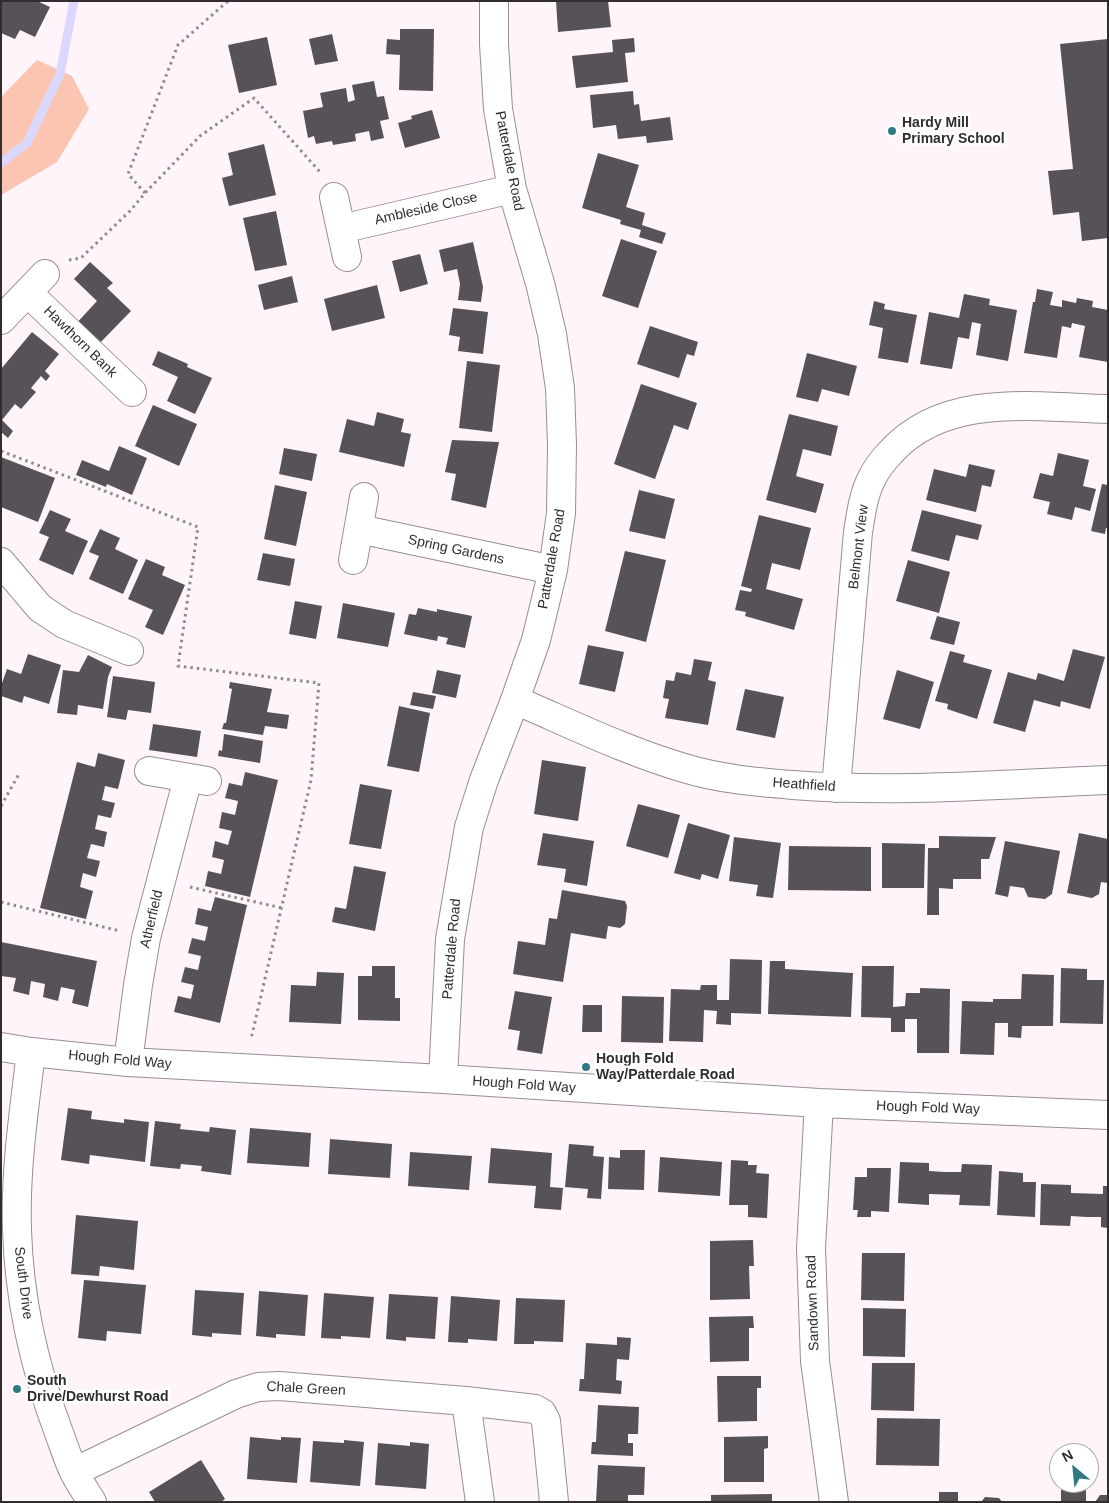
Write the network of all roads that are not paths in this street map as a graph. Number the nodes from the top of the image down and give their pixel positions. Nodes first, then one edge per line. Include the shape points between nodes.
1 (494, 1) edge
2 (512, 189) junction
3 (334, 197) road end
4 (341, 229) junction
5 (347, 257) dead end
6 (1, 320) edge
7 (132, 392) dead end
8 (1108, 409) edge
9 (364, 497) dead end
10 (359, 529) junction
11 (353, 560) dead end
12 (1, 562) edge
13 (553, 570) junction
14 (129, 651) dead end
15 (516, 700) junction
16 (149, 771) dead end
17 (1108, 780) edge
18 (836, 788) junction
19 (1, 1047) edge
20 (31, 1052) junction
21 (128, 1062) junction
22 (443, 1079) junction
23 (819, 1103) junction
24 (1108, 1115) edge
25 (12, 1298) edge
26 (466, 1402) junction
27 (74, 1472) junction
28 (92, 1502) edge
29 (480, 1502) edge
30 (554, 1502) edge
31 (834, 1502) edge

1 - 2 street, Patterdale Road via 498,109
2 - 4 street, Ambleside Close
2 - 13 street, Patterdale Road via 540,284 560,388 561,513
3 - 4 street
4 - 5 street
6 - 7 street, Hawthorn Bank via 37,283
8 - 18 street, Belmont View via 1013,407 953,414 914,431 882,461 871,480 858,532
9 - 10 street
10 - 11 street
10 - 13 street, Spring Gardens
12 - 14 street via 40,608 64,624 79,617
13 - 15 street, Patterdale Road via 536,640
15 - 18 street, Heathfield via 634,751 686,769 739,780
15 - 22 street, Patterdale Road via 469,828 450,939
16 - 21 street, Atherfield via 198,779 161,880 146,938
17 - 18 street, Heathfield
19 - 20 street, Hough Fold Way
20 - 21 street, Hough Fold Way
20 - 25 street, South Drive via 21,1134
21 - 22 street, Hough Fold Way
22 - 23 street, Hough Fold Way
23 - 24 street, Hough Fold Way
23 - 31 street, Sandown Road via 811,1248 814,1352
25 - 27 street, South Drive
26 - 27 street, Chale Green via 279,1386 258,1387 236,1394
26 - 29 street
26 - 30 street, Chale Green via 535,1409 542,1414 546,1421
27 - 28 street, South Drive

